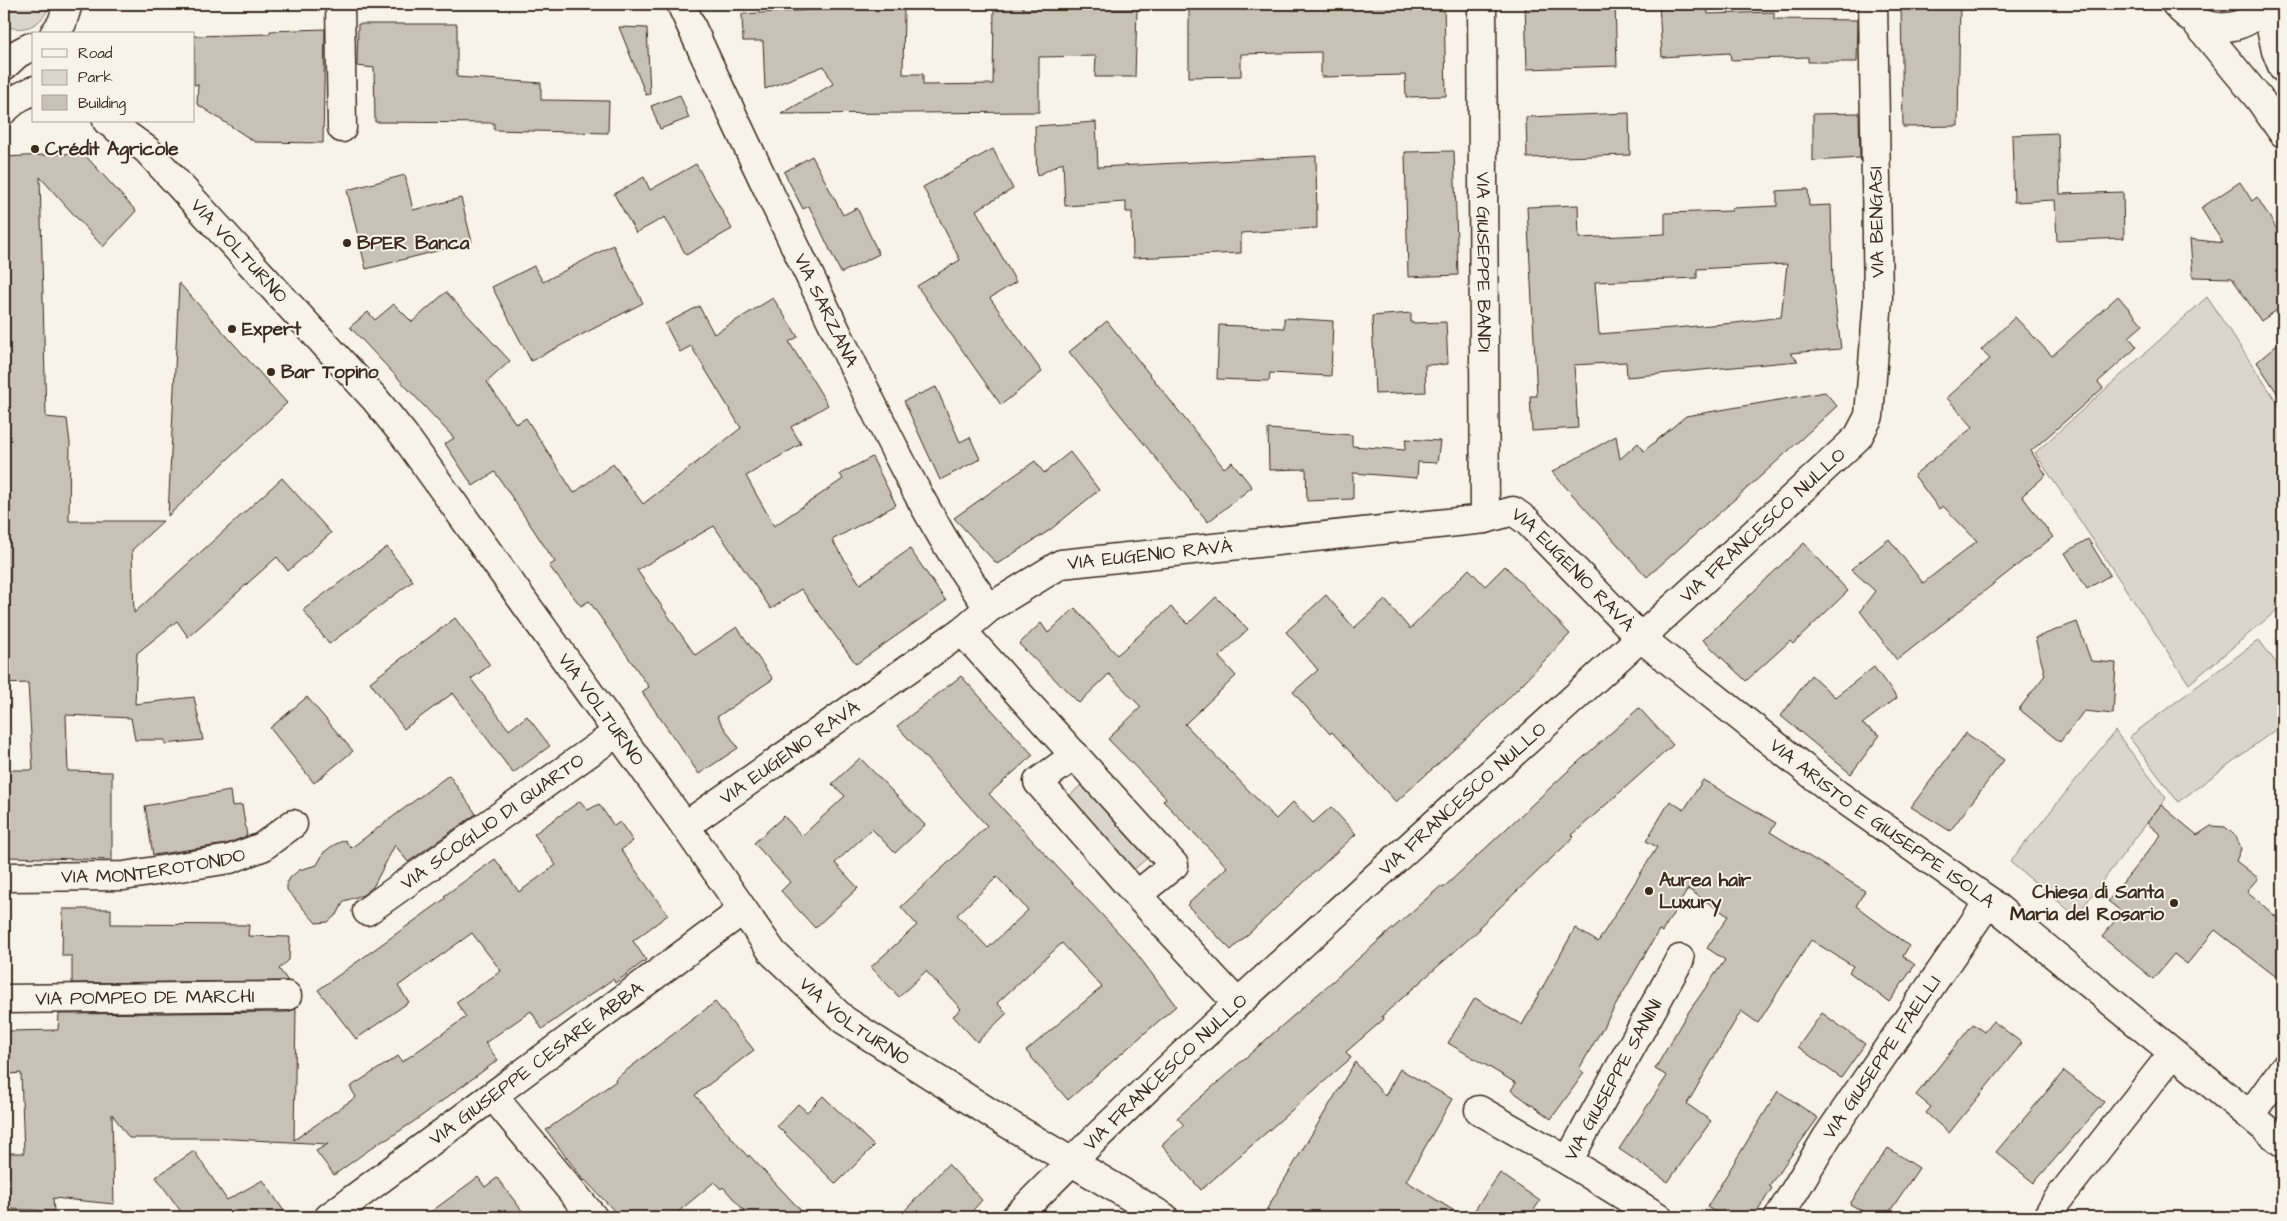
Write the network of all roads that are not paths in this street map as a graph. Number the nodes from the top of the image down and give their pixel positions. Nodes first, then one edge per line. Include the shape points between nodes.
1 (340, 4) edge
2 (680, 4) edge
3 (1482, 4) edge
4 (1873, 4) edge
5 (2176, 4) edge
6 (2266, 4) edge
7 (2196, 22) junction
8 (25, 48) edge
9 (4, 66) edge
10 (2283, 68) edge
11 (32, 91) edge
12 (4, 110) edge
13 (108, 122) edge
14 (342, 128) dead end
15 (2283, 133) edge
16 (1858, 438) joint
17 (1485, 520) junction
18 (989, 608) junction
19 (962, 630) junction
20 (1640, 638) junction
21 (618, 732) junction
22 (1075, 755) junction
23 (293, 824) dead end
24 (685, 826) junction
25 (4, 877) edge
26 (1137, 895) junction
27 (1989, 901) junction
28 (743, 910) junction
29 (367, 911) dead end
30 (1680, 958) dead end
31 (287, 996) dead end
32 (4, 999) edge
33 (1237, 1003) junction
34 (2173, 1053) junction
35 (2283, 1069) edge
36 (493, 1096) junction
37 (1479, 1110) dead end
38 (2250, 1116) junction
39 (2283, 1143) edge
40 (1568, 1161) junction
41 (1071, 1162) junction
42 (329, 1217) edge
43 (593, 1217) edge
44 (1016, 1217) edge
45 (1164, 1217) edge
46 (1658, 1217) edge
47 (1779, 1217) edge
48 (2047, 1217) edge

1 - 14 street
2 - 18 street, VIA SARZANA via 886,432 953,556
3 - 17 street, VIA GIUSEPPE BANDI
4 - 16 street, VIA BENGASI via 1878,300 1869,416
5 - 7 street
6 - 7 street via 2248,21 2235,26
6 - 10 street
7 - 15 street
8 - 9 street
11 - 12 street
13 - 21 street, VIA VOLTURNO via 147,150 375,399 428,467
16 - 20 street, VIA FRANCESCO NULLO
17 - 18 street, VIA EUGENIO RAVÀ via 1062,564
17 - 20 street, VIA EUGENIO RAVÀ via 1513,511
18 - 19 street, VIA EUGENIO RAVÀ
19 - 22 street
19 - 24 street, VIA EUGENIO RAVÀ
20 - 27 street, VIA ARISTO E GIUSEPPE ISOLA via 1838,795
20 - 33 street, VIA FRANCESCO NULLO
21 - 24 street, VIA VOLTURNO
21 - 29 street, VIA SCOGLIO DI QUARTO
22 - 26 street via 1174,865
22 - 26 street via 1038,782
23 - 25 street, VIA MONTEROTONDO via 253,852 222,861 124,876
24 - 28 street, VIA VOLTURNO
26 - 33 street
27 - 34 street, VIA ARISTO E GIUSEPPE ISOLA
27 - 47 street, VIA GIUSEPPE FAELLI via 1827,1136
28 - 36 street, VIA GIUSEPPE CESARE ABBA
28 - 41 street, VIA VOLTURNO via 773,953 844,1020
30 - 40 street, VIA GIUSEPPE SANINI
31 - 32 street, VIA POMPEO DE MARCHI
33 - 41 street, VIA FRANCESCO NULLO
34 - 38 street, VIA ARISTO E GIUSEPPE ISOLA
34 - 48 street
35 - 38 street
36 - 42 street, VIA GIUSEPPE CESARE ABBA
36 - 43 street
37 - 40 street
38 - 39 street, VIA ARISTO E GIUSEPPE ISOLA
40 - 46 street, VIA GIUSEPPE SANINI
41 - 44 street, VIA FRANCESCO NULLO
41 - 45 street, VIA VOLTURNO

